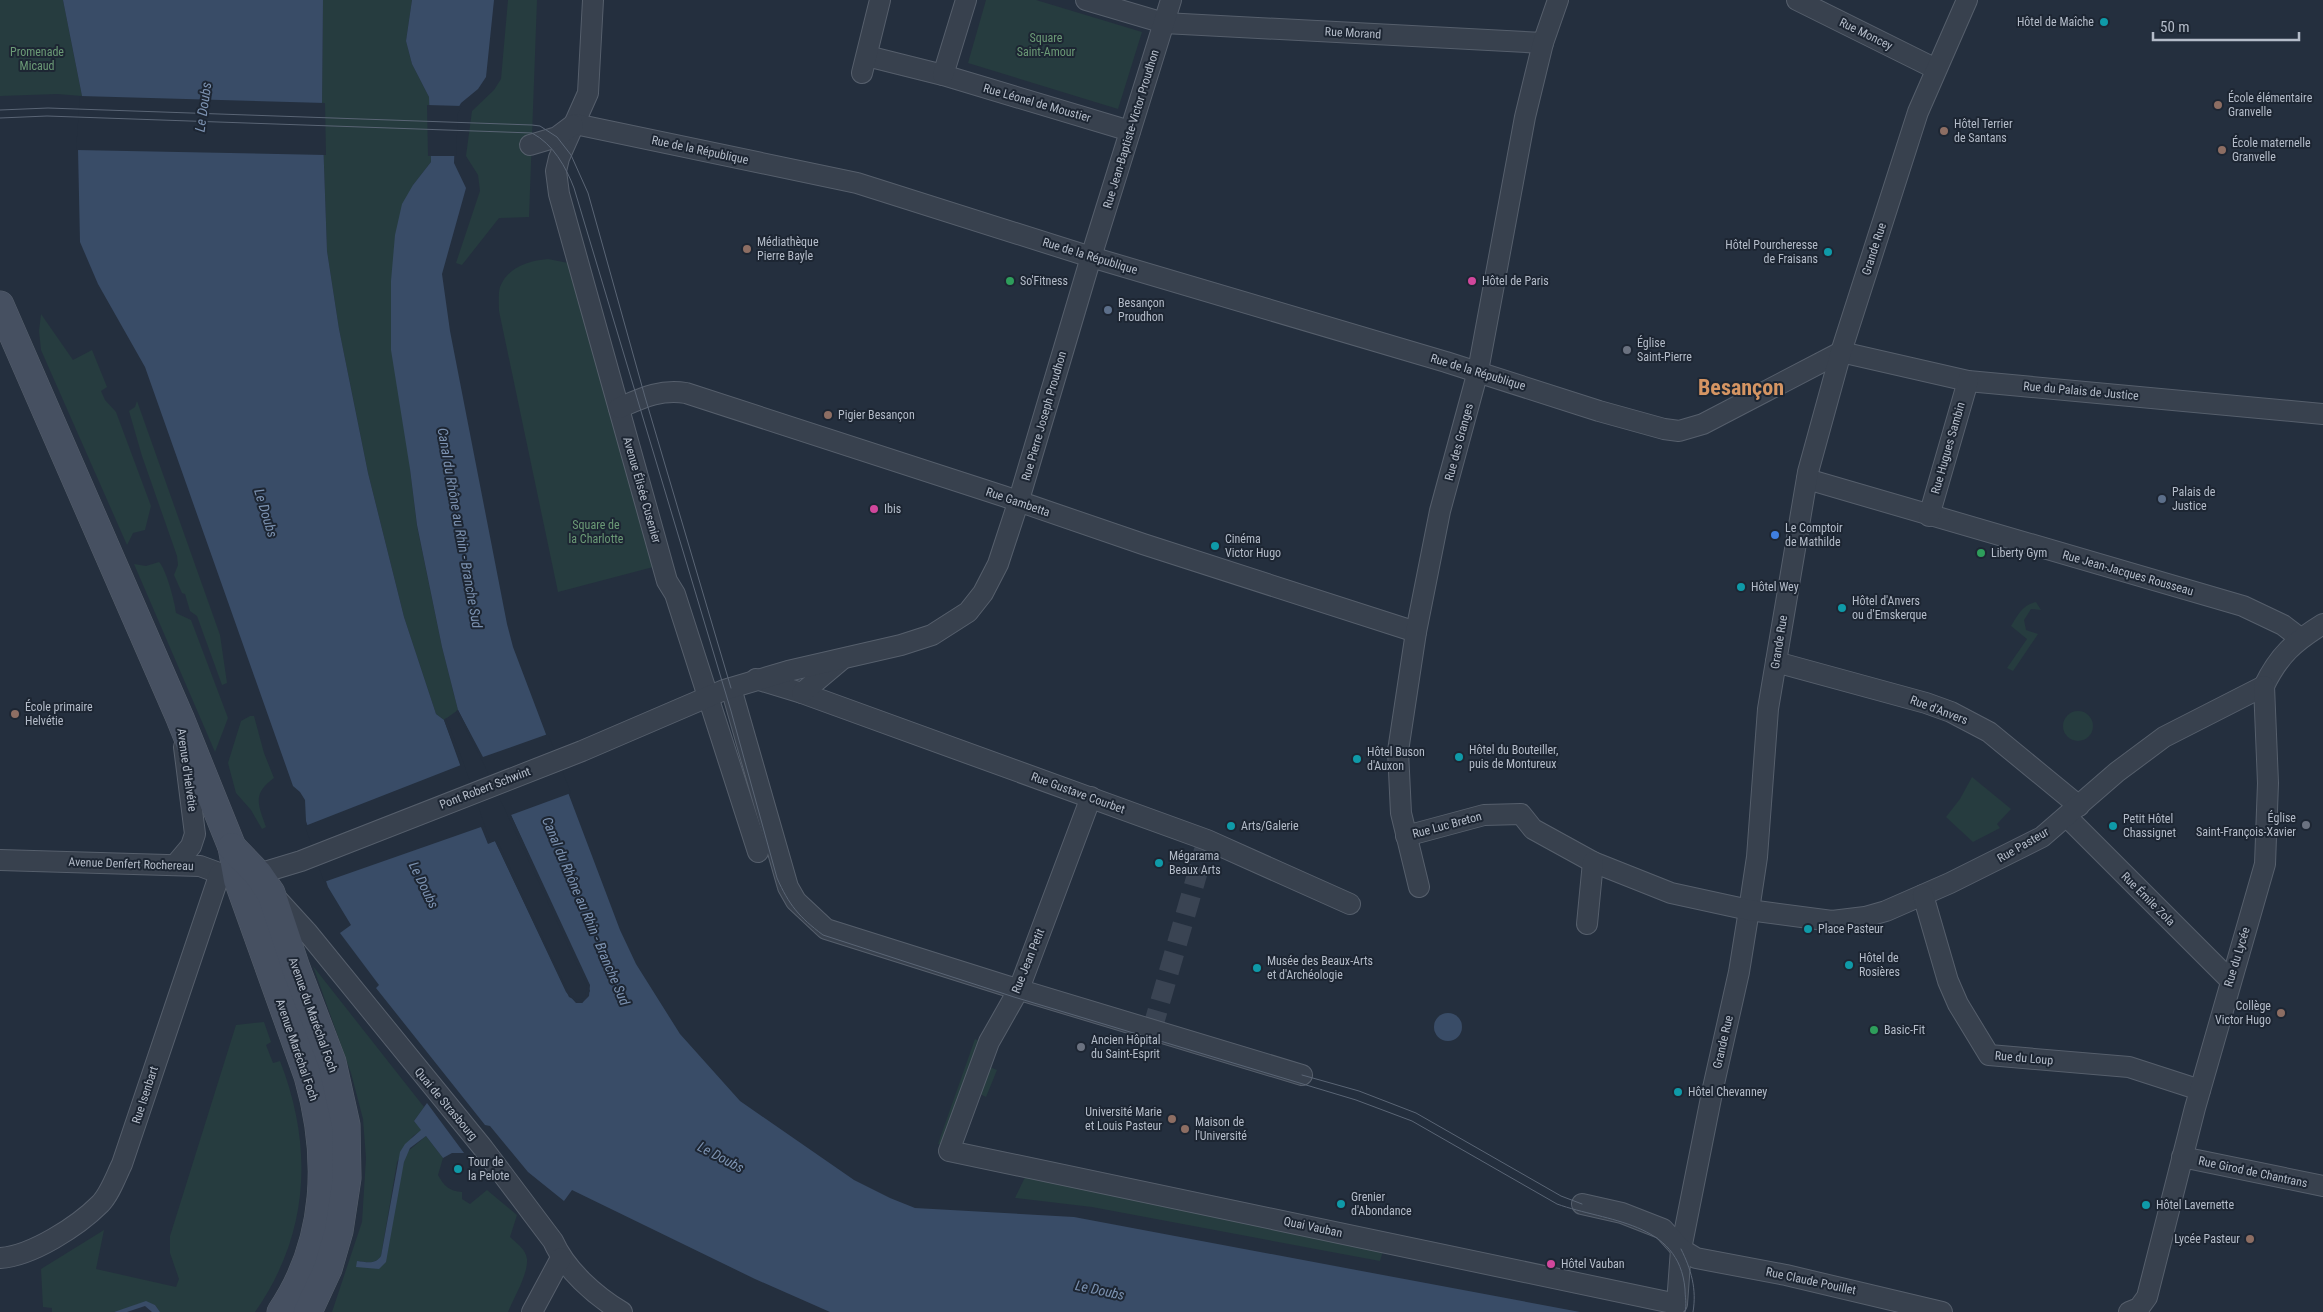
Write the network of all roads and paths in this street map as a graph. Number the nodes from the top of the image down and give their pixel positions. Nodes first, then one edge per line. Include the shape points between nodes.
1 (593, 0) edge
2 (880, 0) edge
3 (966, 0) edge
4 (1086, 0) edge
5 (1171, 0) edge
6 (1558, 0) edge
7 (1797, 0) edge
8 (1967, 0) edge
9 (1164, 23) junction
10 (1543, 43) junction
11 (1936, 69) junction
12 (943, 75) junction
13 (575, 124) junction
14 (1130, 131) junction
15 (530, 145) dead end
16 (1091, 257) junction
17 (0, 305) edge
18 (1842, 352) junction
19 (1478, 371) junction
20 (1968, 381) junction
21 (619, 408) junction
22 (2323, 414) edge
23 (1807, 479) junction
24 (1018, 502) junction
25 (1929, 516) junction
26 (2323, 624) edge
27 (1416, 632) junction
28 (2300, 638) junction
29 (844, 658) junction
30 (1776, 662) junction
31 (756, 679) junction
32 (2264, 686) junction
33 (732, 688) junction
34 (802, 693) junction
35 (709, 697) junction
36 (180, 718) junction
37 (1091, 797) junction
38 (2073, 811) junction
39 (1406, 836) junction
40 (232, 847) joint
41 (758, 852) dead end
42 (0, 860) edge
43 (1593, 862) junction
44 (175, 865) junction
45 (247, 880) junction
46 (1419, 887) dead end
47 (1922, 895) junction
48 (1350, 904) dead end
49 (1749, 910) junction
50 (1587, 924) dead end
51 (2230, 980) junction
52 (1019, 989) junction
53 (1302, 1075) dead end
54 (2200, 1090) junction
55 (949, 1151) joint
56 (2182, 1157) junction
57 (2323, 1186) edge
58 (1582, 1204) dead end
59 (1681, 1249) junction
60 (0, 1258) edge
61 (561, 1258) junction
62 (1677, 1304) joint
63 (2134, 1310) edge
64 (281, 1312) edge
65 (308, 1312) edge
66 (532, 1312) edge
67 (622, 1312) edge
68 (1942, 1312) edge

1 - 13 street, Avenue Élisée Cusenier via 588,93
2 - 12 street, Rue Léonel de Moustier via 865,64
3 - 12 street
4 - 9 street, Rue Morand
5 - 9 street, Rue Jean-Baptiste-Victor Proudhon
6 - 10 street, Rue des Granges
7 - 11 street, Rue Moncey
8 - 11 street, Grande Rue
9 - 10 street, Rue Morand
9 - 14 street, Rue Jean-Baptiste-Victor Proudhon
10 - 19 street, Rue des Granges via 1525,117
11 - 18 street, Grande Rue via 1918,112
12 - 14 street, Rue Léonel de Moustier
13 - 15 street via 557,137
13 - 16 street, Rue de la République via 857,183
13 - 21 street, Avenue Élisée Cusenier via 556,171 559,194
14 - 16 street, Rue Jean-Baptiste-Victor Proudhon
16 - 19 street, Rue de la République
16 - 24 street, Rue Pierre Joseph Proudhon
17 - 36 main road
18 - 19 street, Rue de la République via 1703,424 1679,431 1599,411
18 - 20 street, Rue du Palais de Justice
18 - 23 street, Grande Rue
19 - 27 street, Rue des Granges via 1440,511
20 - 22 street, Rue du Palais de Justice
20 - 25 street, Rue Hugues Sambin
21 - 24 street, Rue Gambetta via 656,393 686,393
21 - 35 street, Avenue Élisée Cusenier via 667,581 675,594
23 - 25 street, Rue Jean-Jacques Rousseau
23 - 30 street, Grande Rue
24 - 27 street, Rue Gambetta
24 - 29 street, Rue Pierre Joseph Proudhon via 998,564 983,593 968,612 932,635
25 - 28 street, Rue Jean-Jacques Rousseau via 2243,606 2283,625
26 - 28 street
27 - 39 street, Rue des Granges via 1398,751 1401,813
28 - 32 street via 2282,654
29 - 31 street, Rue Pierre Joseph Proudhon
29 - 34 street, Rue Pierre Joseph Proudhon
30 - 38 street, Rue d'Anvers via 1951,712 1989,732
30 - 49 street, Grande Rue via 1768,709 1757,857
31 - 33 street, Rue Pierre Joseph Proudhon
31 - 34 street
32 - 38 street, Rue Pasteur via 2164,737
32 - 51 street, Rue du Lycée via 2268,784 2265,864
33 - 35 street, Rue Pierre Joseph Proudhon
33 - 52 street via 785,878 796,902 826,929
34 - 37 street, Rue Gustave Courbet
35 - 41 street, Avenue Élisée Cusenier
35 - 45 street, Pont Robert Schwint via 582,750
36 - 40 main road, Avenue d'Helvétie
36 - 44 street, Avenue d'Helvétie via 195,834 191,846
37 - 48 street, Rue Gustave Courbet via 1208,840
37 - 52 street, Rue Jean Petit
38 - 47 street, Rue Pasteur via 2042,837
38 - 51 street, Rue Émile Zola
39 - 43 street, Rue Luc Breton via 1484,815 1521,814 1533,829
39 - 46 street, Rue des Granges
40 - 45 main road, Avenue Maréchal Foch
42 - 44 street, Avenue Denfert Rochereau
43 - 49 street, Rue Luc Breton via 1671,893
43 - 50 street
44 - 45 street, Avenue Denfert Rochereau via 200,866
45 - 60 street, Rue Isenbart via 122,1164 101,1203 66,1231 25,1252
45 - 61 street, Quai de Strasbourg via 308,933 483,1148 553,1241
45 - 64 main road, Avenue Maréchal Foch via 317,1106 322,1136 324,1163 318,1218 298,1282
45 - 65 main road, Avenue du Maréchal Foch via 296,968 332,1062 346,1125 347,1178 339,1231 328,1269
47 - 49 street, Rue Pasteur via 1886,911 1832,921
47 - 54 street, Rue du Loup via 1948,981 1989,1055 2129,1067
49 - 59 street, Grande Rue
51 - 54 street, Rue du Lycée
52 - 53 street
52 - 55 street, Rue Jean Petit via 989,1042
54 - 56 street, Rue du Lycée
55 - 62 street, Quai Vauban
56 - 57 street, Rue Girod de Chantrans
56 - 63 street, Rue du Lycée via 2147,1297
58 - 59 street via 1622,1213 1662,1229
59 - 62 street, Grande Rue
59 - 68 street, Rue Claude Pouillet via 1696,1258 1796,1277
61 - 66 street
61 - 67 street, Quai de Strasbourg via 580,1279

